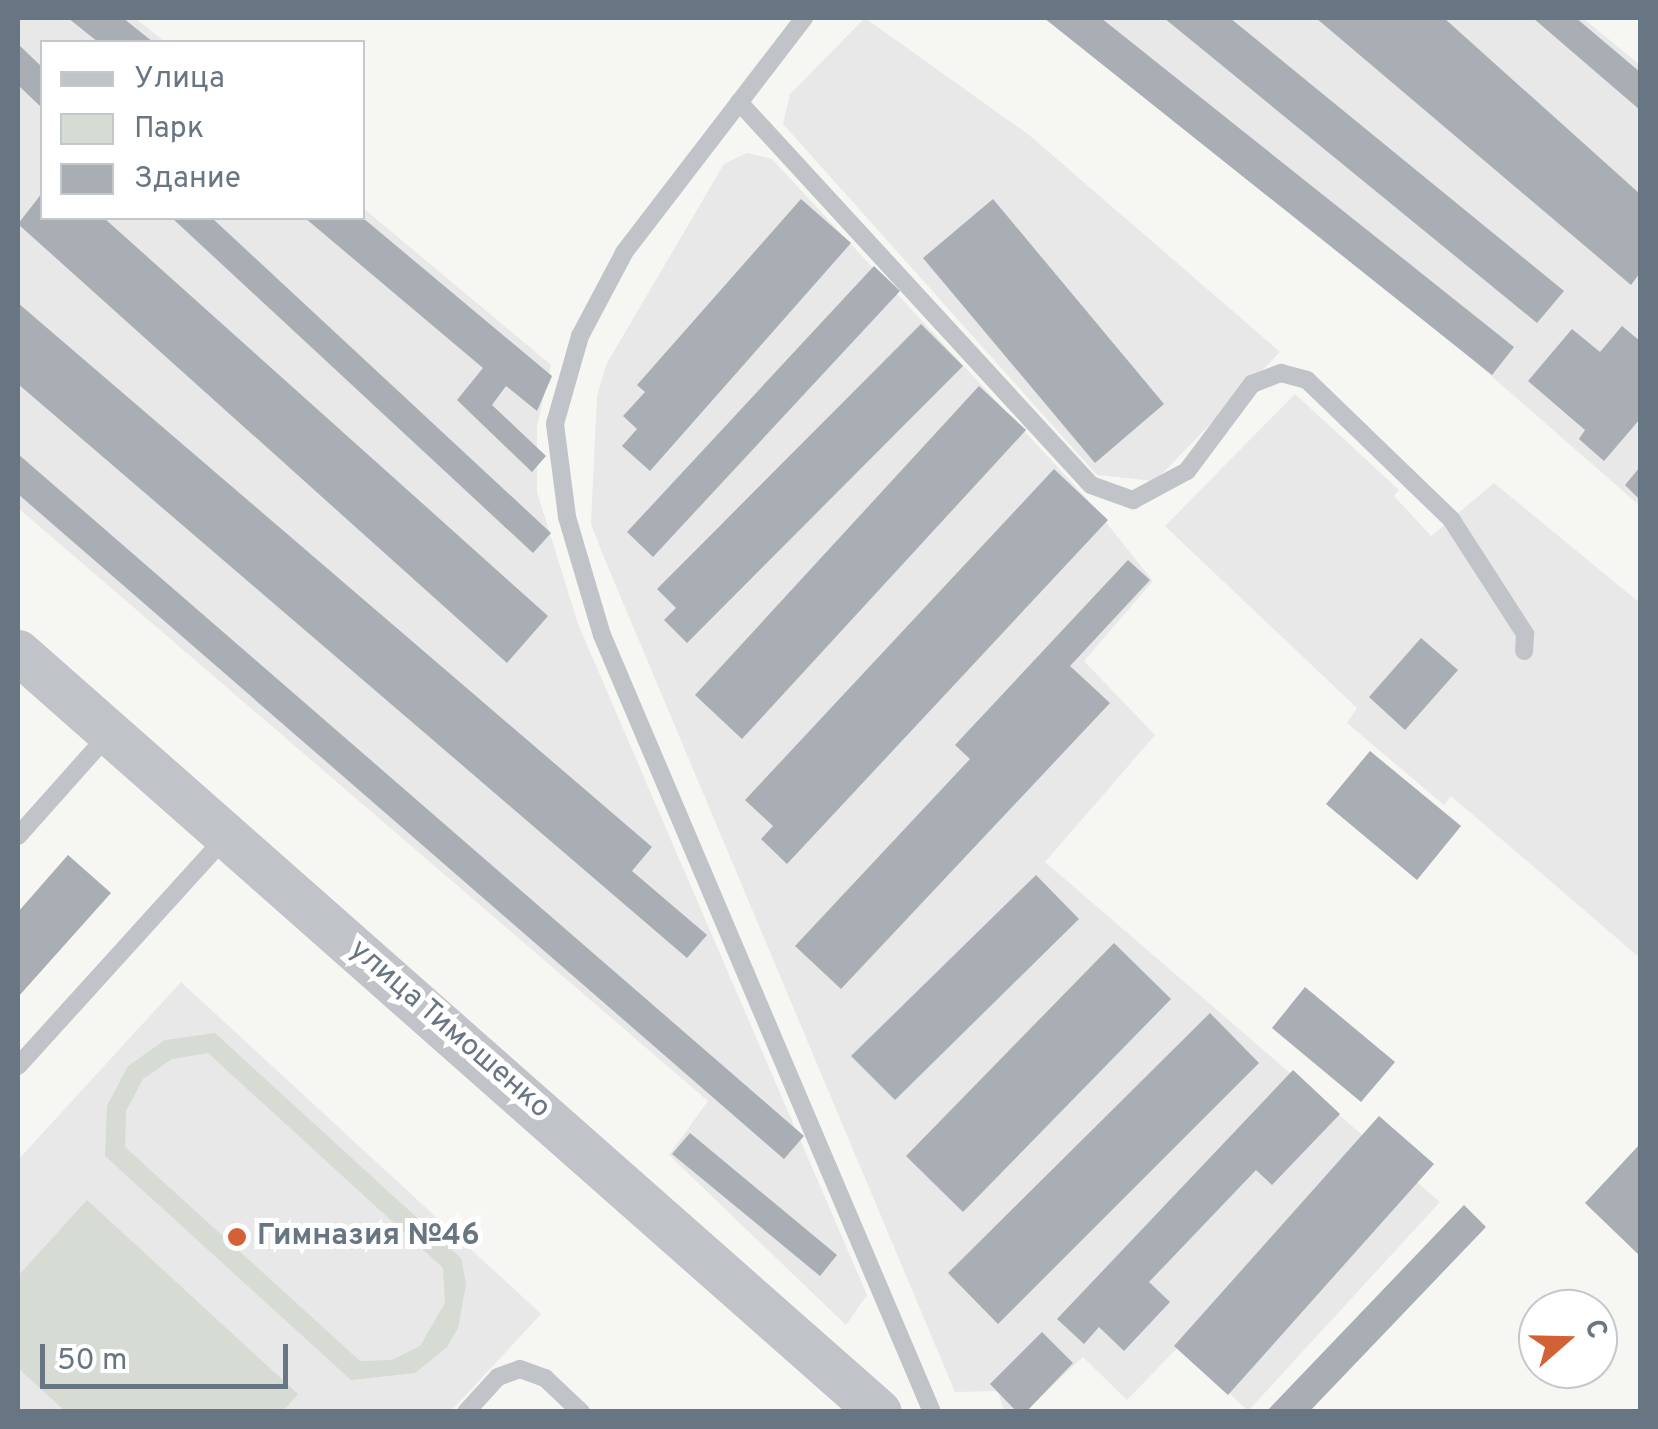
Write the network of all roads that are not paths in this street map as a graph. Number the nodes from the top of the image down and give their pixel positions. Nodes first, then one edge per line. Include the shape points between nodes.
1 (804, 18) edge
2 (738, 102) junction
3 (18, 652) edge
4 (1524, 652) dead end
5 (108, 735) junction
6 (18, 836) edge
7 (226, 836) junction
8 (18, 1066) edge
9 (466, 1412) edge
10 (581, 1412) edge
11 (879, 1412) edge
12 (932, 1412) edge

1 - 2 lane
2 - 4 lane via 1091,485 1133,500 1188,471 1252,384 1281,373 1306,380 1451,519 1525,634
2 - 12 lane via 624,253 580,336 555,424 567,517 602,635
3 - 5 street, улица Тимошенко
5 - 6 lane
5 - 7 street, улица Тимошенко
7 - 8 lane
7 - 11 street, улица Тимошенко
9 - 10 lane via 498,1376 520,1369 545,1378

